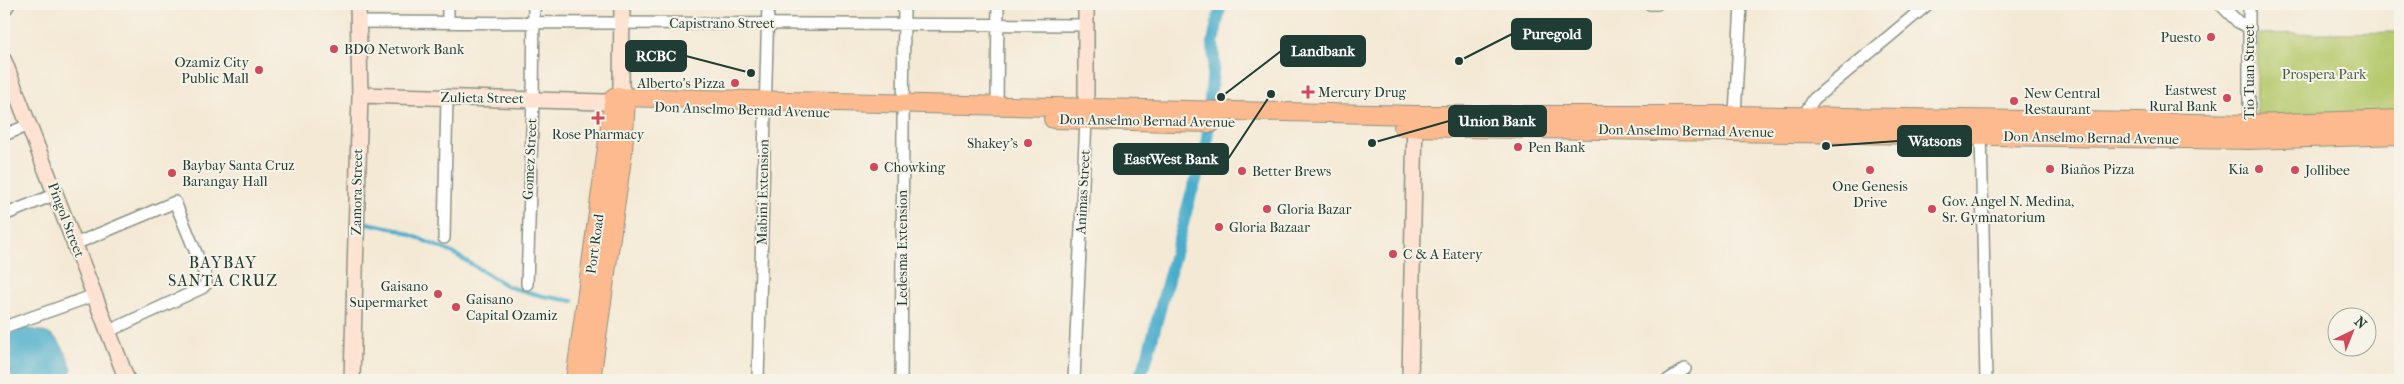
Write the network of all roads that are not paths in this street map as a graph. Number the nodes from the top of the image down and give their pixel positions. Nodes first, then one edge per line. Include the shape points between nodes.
1 (7, 4) edge
2 (358, 4) edge
3 (448, 4) edge
4 (534, 4) edge
5 (622, 4) edge
6 (768, 4) edge
7 (904, 4) edge
8 (998, 4) edge
9 (1086, 4) edge
10 (1650, 4) edge
11 (1657, 4) edge
12 (1741, 4) edge
13 (1928, 4) edge
14 (2220, 4) edge
15 (2249, 4) edge
16 (4, 8) edge
17 (358, 22) junction
18 (448, 22) junction
19 (534, 22) junction
20 (622, 23) junction
21 (767, 24) junction
22 (904, 24) junction
23 (998, 24) junction
24 (1086, 25) junction
25 (2250, 28) junction
26 (4, 62) edge
27 (360, 95) junction
28 (446, 97) junction
29 (533, 99) junction
30 (617, 100) junction
31 (997, 105) junction
32 (765, 106) junction
33 (903, 109) junction
34 (1087, 114) junction
35 (1735, 115) junction
36 (2400, 119) edge
37 (1415, 121) junction
38 (1601, 123) junction
39 (1806, 124) junction
40 (29, 125) junction
41 (1981, 128) junction
42 (2249, 132) junction
43 (2400, 135) edge
44 (4, 136) edge
45 (56, 194) junction
46 (4, 215) edge
47 (444, 238) dead end
48 (76, 244) junction
49 (527, 284) dead end
50 (95, 295) junction
51 (595, 298) junction
52 (4, 327) edge
53 (108, 331) junction
54 (1684, 369) dead end
55 (127, 380) edge
56 (352, 380) edge
57 (575, 380) edge
58 (591, 380) edge
59 (758, 380) edge
60 (901, 380) edge
61 (1074, 380) edge
62 (1410, 380) edge
63 (1668, 380) edge
64 (1986, 380) edge

1 - 16 street
2 - 17 street, Zamora Street
3 - 18 street
4 - 19 street, Gomez Street
5 - 20 street
6 - 21 street, Mabini Extension
7 - 22 street, Ledesma Extension
8 - 23 street
9 - 24 street, Animas Street
10 - 11 street
12 - 35 street
13 - 39 street via 1814,99 1809,104
14 - 25 street via 2238,22
15 - 25 street, Tio Tuan Street
17 - 18 street, Capistrano Street
17 - 27 street, Zamora Street
18 - 19 street, Capistrano Street
19 - 20 street, Capistrano Street
19 - 29 street, Gomez Street
20 - 21 street, Capistrano Street
20 - 30 street
21 - 22 street, Capistrano Street
21 - 32 street, Mabini Extension
22 - 23 street, Capistrano Street
22 - 33 street, Ledesma Extension
23 - 24 street, Capistrano Street
23 - 31 street
24 - 34 street, Animas Street
25 - 42 street, Tio Tuan Street
26 - 40 street, Pingol Street
27 - 28 street, Zulieta Street
27 - 56 street, Zamora Street
28 - 29 street, Zulieta Street
28 - 47 street
29 - 30 street, Zulieta Street
29 - 49 street, Gomez Street
30 - 32 main road, Don Anselmo Bernad Avenue
30 - 51 main road, Port Road
31 - 33 main road, Don Anselmo Bernad Avenue
31 - 34 main road, Don Anselmo Bernad Avenue
32 - 33 main road, Don Anselmo Bernad Avenue
32 - 59 street, Mabini Extension
33 - 34 main road, Don Anselmo Bernad Avenue
33 - 60 street, Ledesma Extension
34 - 37 main road, Don Anselmo Bernad Avenue
34 - 61 street, Animas Street
35 - 38 main road, Don Anselmo Bernad Avenue
35 - 39 main road, Don Anselmo Bernad Avenue
36 - 42 main road, Don Anselmo Bernad Avenue
37 - 38 main road, Don Anselmo Bernad Avenue
37 - 62 street
38 - 39 main road, Don Anselmo Bernad Avenue
39 - 41 main road, Don Anselmo Bernad Avenue
40 - 44 street
40 - 45 street, Pingol Street
41 - 42 main road, Don Anselmo Bernad Avenue
41 - 64 street
42 - 43 main road, Don Anselmo Bernad Avenue
45 - 46 street
45 - 48 street, Pingol Street
48 - 50 street, Pingol Street
48 - 53 street via 175,202 206,277 202,288
50 - 52 street
50 - 53 street, Pingol Street
51 - 57 main road, Port Road
51 - 58 main road, Port Road
53 - 55 street, Pingol Street
54 - 63 street

